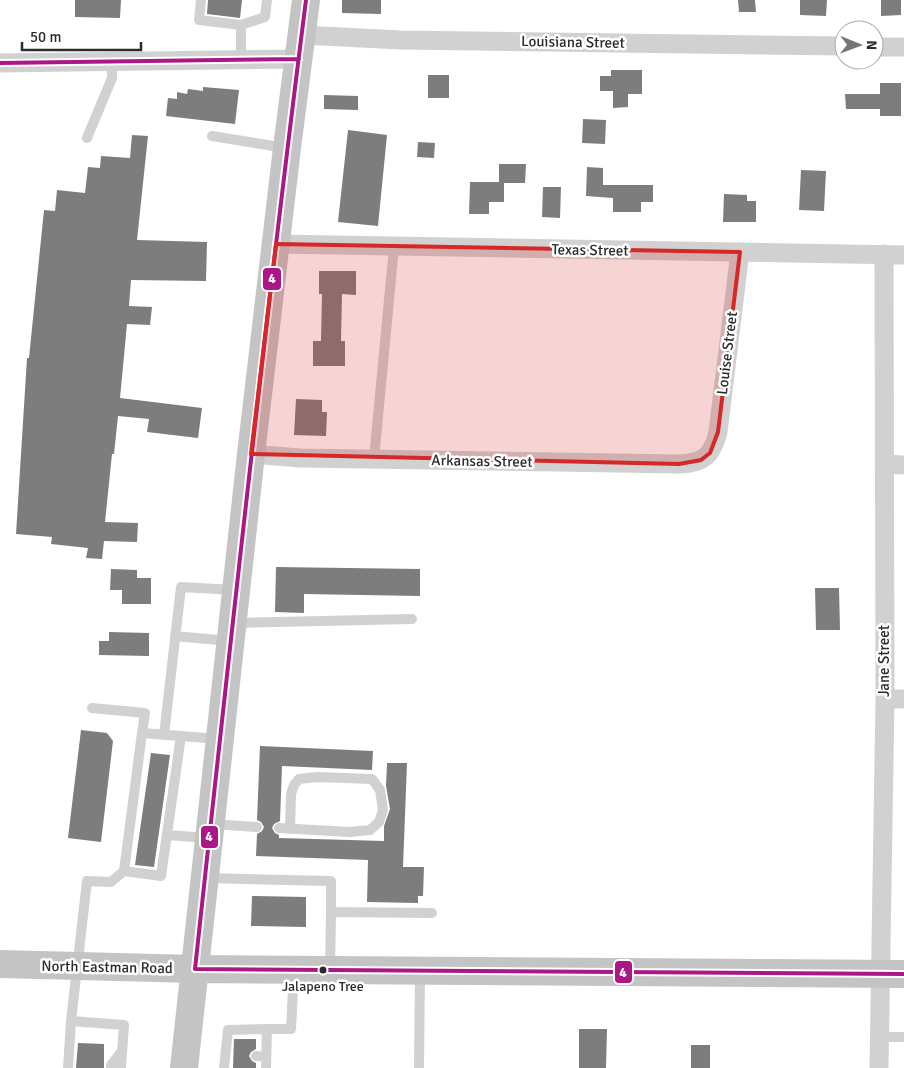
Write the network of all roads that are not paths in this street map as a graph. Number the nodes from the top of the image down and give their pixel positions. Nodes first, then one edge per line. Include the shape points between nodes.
1 (201, 0) edge
2 (267, 0) edge
3 (306, 0) edge
4 (242, 25) junction
5 (834, 46) edge
6 (300, 47) junction
7 (884, 47) edge
8 (904, 47) edge
9 (241, 60) junction
10 (112, 62) junction
11 (0, 63) edge
12 (212, 136) dead end
13 (87, 138) dead end
14 (287, 148) junction
15 (276, 244) junction
16 (394, 247) junction
17 (740, 252) junction
18 (884, 254) junction
19 (904, 255) edge
20 (710, 453) joint
21 (251, 454) junction
22 (374, 459) junction
23 (884, 464) junction
24 (904, 465) edge
25 (236, 590) junction
26 (412, 619) dead end
27 (232, 632) junction
28 (175, 636) junction
29 (884, 699) junction
30 (904, 699) edge
31 (92, 708) dead end
32 (142, 733) junction
33 (164, 735) junction
34 (181, 736) junction
35 (220, 739) junction
36 (257, 827) dead end
37 (285, 829) joint
38 (210, 831) junction
39 (164, 837) junction
40 (124, 871) junction
41 (205, 878) junction
42 (331, 912) junction
43 (432, 913) dead end
44 (0, 964) edge
45 (78, 966) junction
46 (195, 969) junction
47 (294, 970) junction
48 (330, 970) junction
49 (420, 970) junction
50 (892, 974) edge
51 (71, 1021) junction
52 (267, 1029) junction
53 (879, 1037) junction
54 (904, 1037) edge
55 (122, 1051) junction
56 (68, 1068) edge
57 (111, 1068) edge
58 (121, 1068) edge
59 (184, 1068) edge
60 (224, 1068) edge
61 (266, 1068) edge
62 (419, 1068) edge
63 (879, 1068) edge

1 - 4 lane via 199,20
2 - 4 lane via 265,17
3 - 6 main road
4 - 9 lane
5 - 6 street, Louisiana Street via 401,40
6 - 9 street, Louisiana Street
6 - 14 main road
7 - 8 street
9 - 10 street, Louisiana Street
10 - 11 street, Louisiana Street
10 - 13 lane via 112,78
12 - 14 lane
14 - 15 main road
15 - 16 street, Texas Street
15 - 21 main road
16 - 17 street, Texas Street
16 - 22 lane
17 - 18 street, Texas Street
17 - 20 street, Louise Street via 718,432
18 - 19 street, Texas Street
18 - 23 street, Jane Street
20 - 22 street, Arkansas Street via 688,464
21 - 22 street, Arkansas Street
21 - 25 main road
23 - 24 street
23 - 29 street, Jane Street
25 - 27 main road
25 - 28 lane via 181,586
26 - 27 lane
27 - 28 lane
27 - 35 main road
28 - 33 lane
29 - 30 street
29 - 50 street, Jane Street
31 - 32 lane via 145,713
32 - 33 lane
32 - 40 lane via 144,764 134,836
33 - 34 lane
34 - 35 lane
34 - 39 lane via 172,768
35 - 38 main road
36 - 38 lane
37 - 37 lane via 370,830 379,822 383,810 380,790 372,779 299,779 291,794
38 - 39 lane
38 - 41 main road
39 - 40 lane via 161,876
40 - 45 lane via 111,882 87,881
41 - 42 lane via 331,882
41 - 46 main road
42 - 43 lane
42 - 48 lane
44 - 45 main road, North Eastman Road
45 - 46 main road, North Eastman Road
45 - 51 lane
46 - 47 main road, North Eastman Road
46 - 59 main road
47 - 48 main road, North Eastman Road
47 - 52 lane via 291,1029
48 - 49 main road, North Eastman Road
49 - 50 main road, North Eastman Road
49 - 62 lane
50 - 53 street, Jane Street
51 - 55 lane via 124,1025
51 - 56 lane
52 - 60 lane via 228,1030 229,1057
52 - 61 lane via 261,1056
53 - 54 lane
53 - 63 street, Jane Street
55 - 57 lane
55 - 58 lane

